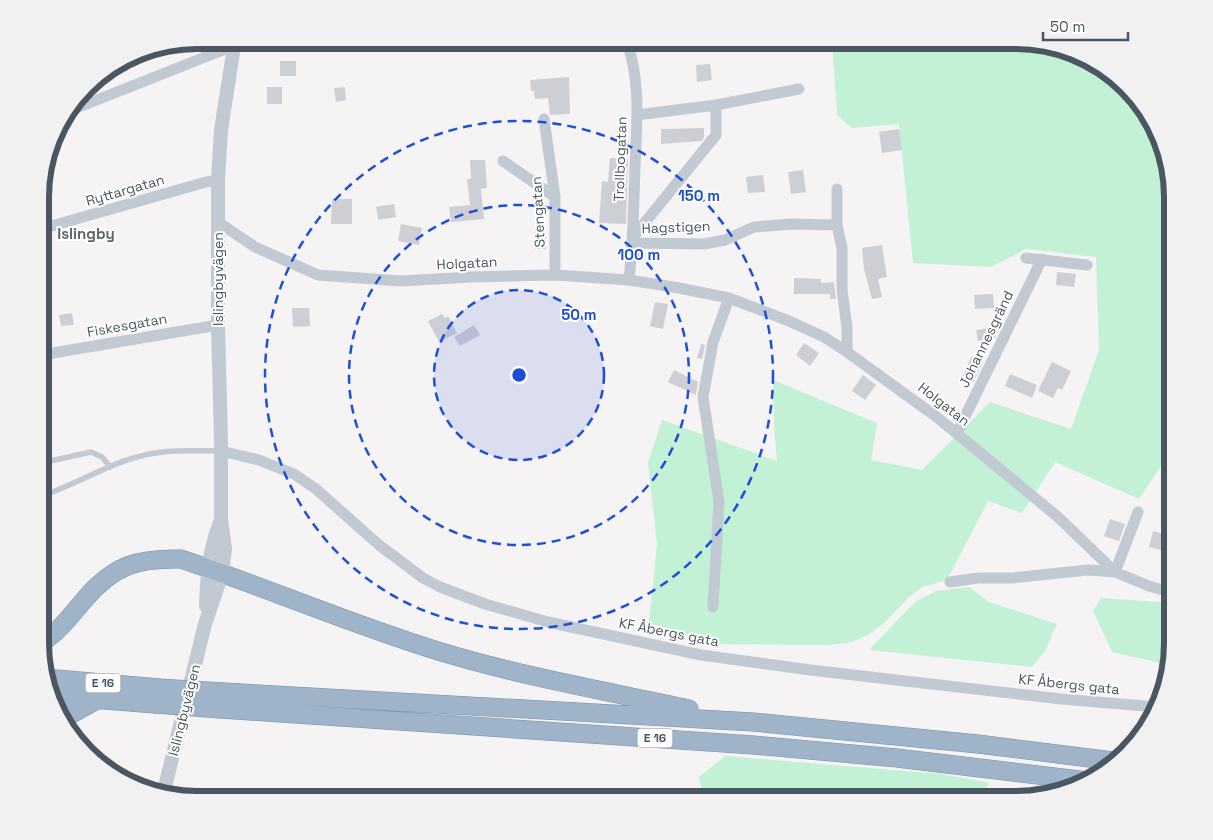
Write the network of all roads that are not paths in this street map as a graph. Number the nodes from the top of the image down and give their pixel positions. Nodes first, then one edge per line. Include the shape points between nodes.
1 (219, 49) edge
2 (233, 49) edge
3 (630, 49) edge
4 (799, 89) dead end
5 (716, 105) junction
6 (79, 107) edge
7 (637, 115) junction
8 (544, 119) dead end
9 (503, 161) dead end
10 (218, 180) junction
11 (837, 189) dead end
12 (555, 198) junction
13 (218, 222) junction
14 (837, 225) junction
15 (49, 228) edge
16 (633, 240) junction
17 (1026, 258) dead end
18 (1042, 259) junction
19 (1087, 266) dead end
20 (555, 275) junction
21 (629, 280) junction
22 (729, 298) junction
23 (218, 325) junction
24 (847, 352) junction
25 (49, 354) edge
26 (957, 433) junction
27 (221, 451) junction
28 (49, 461) edge
29 (110, 467) junction
30 (49, 494) edge
31 (1138, 512) dead end
32 (214, 571) junction
33 (1115, 572) junction
34 (950, 582) dead end
35 (1164, 590) edge
36 (713, 607) dead end
37 (49, 636) edge
38 (54, 679) edge
39 (157, 696) junction
40 (59, 697) edge
41 (97, 700) junction
42 (222, 701) junction
43 (1149, 707) edge
44 (69, 717) edge
45 (753, 722) junction
46 (1106, 761) edge
47 (1073, 779) edge
48 (165, 787) edge

1 - 6 street
2 - 10 street, Islingbyvägen via 221,130
3 - 7 street, Trollbogatan
4 - 5 street
5 - 7 street
5 - 16 street via 716,135
7 - 16 street, Trollbogatan
8 - 12 street, Stengatan
9 - 12 street
10 - 13 street, Islingbyvägen
10 - 15 street, Ryttargatan
11 - 14 street
12 - 20 street, Stengatan
13 - 20 street, Holgatan via 255,247 318,275 401,281
13 - 23 street, Islingbyvägen
14 - 16 street, Hagstigen via 754,227 725,240 704,244
14 - 24 street via 842,248
16 - 21 street, Trollbogatan
17 - 18 street
18 - 19 street
18 - 26 street, Johannesgränd
20 - 21 street, Holgatan
21 - 22 street, Holgatan
22 - 24 street, Holgatan via 824,337
22 - 36 street via 713,342 703,397 719,502
23 - 25 street, Fiskesgatan
23 - 27 street, Islingbyvägen
24 - 26 street, Holgatan
26 - 33 street, Holgatan via 1058,517
27 - 29 lane via 165,451
27 - 32 street, Islingbyvägen via 221,519 211,545
27 - 43 street, KF Åbergs gata via 259,460 294,474 423,578 477,601 548,622 728,659
28 - 29 lane via 91,452 102,457
29 - 30 lane
31 - 33 street
32 - 37 highway via 181,559 158,558 119,569 98,585 69,620
32 - 45 highway via 438,651 525,675
32 - 48 street, Islingbyvägen via 205,624
33 - 34 street, Holgatan via 1088,570
33 - 35 street, Holgatan
38 - 39 highway, E 16
39 - 41 highway, E 16
39 - 42 highway, E 16, bridge
40 - 41 highway, E 16
41 - 44 highway
42 - 45 highway, E 16
42 - 47 highway, E 16 via 898,758
45 - 46 highway, E 16 via 969,742

